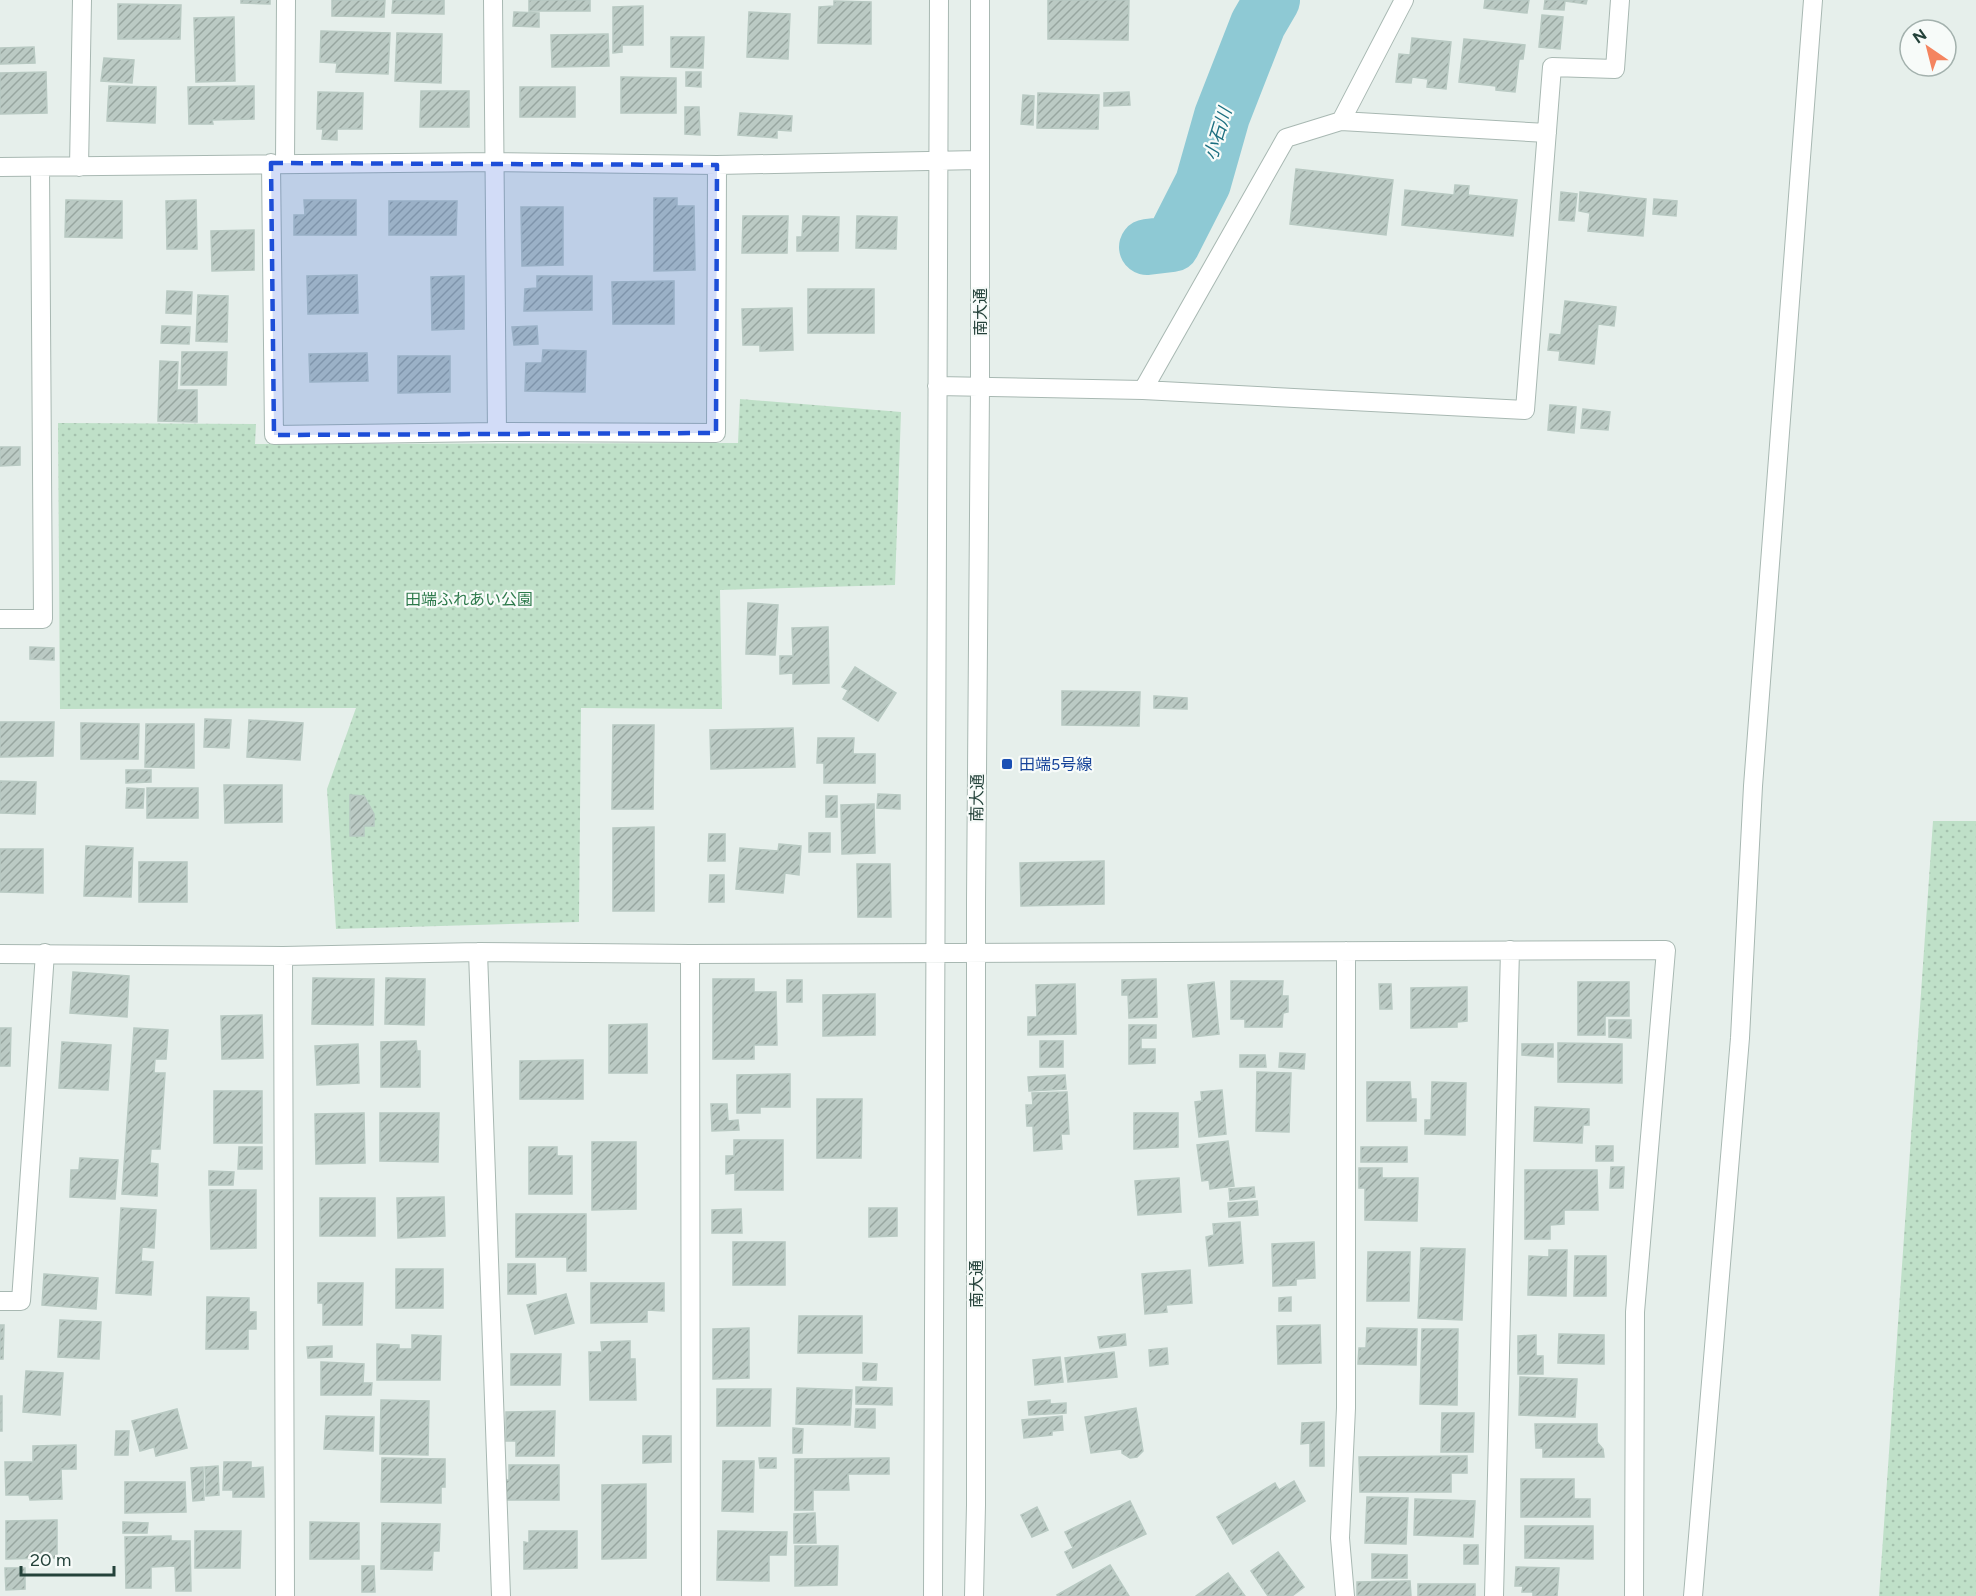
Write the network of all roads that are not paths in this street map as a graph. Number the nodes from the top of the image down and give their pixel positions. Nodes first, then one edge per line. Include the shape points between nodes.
1 (82, 0) edge
2 (286, 0) edge
3 (493, 0) edge
4 (939, 0) edge
5 (980, 0) edge
6 (1404, 0) edge
7 (1620, 0) edge
8 (1813, 0) edge
9 (1341, 121) junction
10 (1547, 133) junction
11 (938, 160) junction
12 (979, 160) junction
13 (493, 162) junction
14 (278, 163) junction
15 (717, 165) junction
16 (0, 167) edge
17 (40, 167) junction
18 (79, 167) junction
19 (937, 386) junction
20 (980, 387) junction
21 (1143, 390) junction
22 (497, 432) junction
23 (0, 619) edge
24 (1510, 950) junction
25 (1346, 951) junction
26 (478, 952) junction
27 (936, 952) junction
28 (976, 952) junction
29 (45, 953) junction
30 (0, 954) edge
31 (690, 954) junction
32 (283, 956) junction
33 (0, 1301) edge
34 (285, 1596) edge
35 (501, 1596) edge
36 (691, 1596) edge
37 (933, 1596) edge
38 (974, 1596) edge
39 (1345, 1596) edge
40 (1494, 1596) edge
41 (1634, 1596) edge
42 (1693, 1596) edge

1 - 18 street
2 - 14 street
3 - 13 street
4 - 11 street
5 - 12 street, 南大通
6 - 9 street
7 - 10 street via 1615,69 1552,67
8 - 42 street via 1754,786 1740,1038
9 - 10 street
9 - 21 street via 1286,138
10 - 21 street via 1525,410
11 - 12 street
11 - 15 street
11 - 19 street
12 - 20 street, 南大通
13 - 14 street
13 - 15 street
13 - 22 street
14 - 18 street
14 - 22 street via 274,435
15 - 22 street via 716,432
16 - 17 street
17 - 18 street
17 - 23 street via 43,619
19 - 20 street
19 - 27 street
20 - 21 street
20 - 28 street, 南大通
24 - 25 street
24 - 40 street
24 - 41 street via 1666,950 1635,1312
25 - 28 street
25 - 39 street via 1346,1408 1340,1538
26 - 31 street
26 - 32 street
26 - 35 street
27 - 28 street
27 - 31 street
27 - 37 street
28 - 38 street, 南大通
29 - 30 street
29 - 32 street
29 - 33 street via 21,1301
31 - 36 street
32 - 34 street

